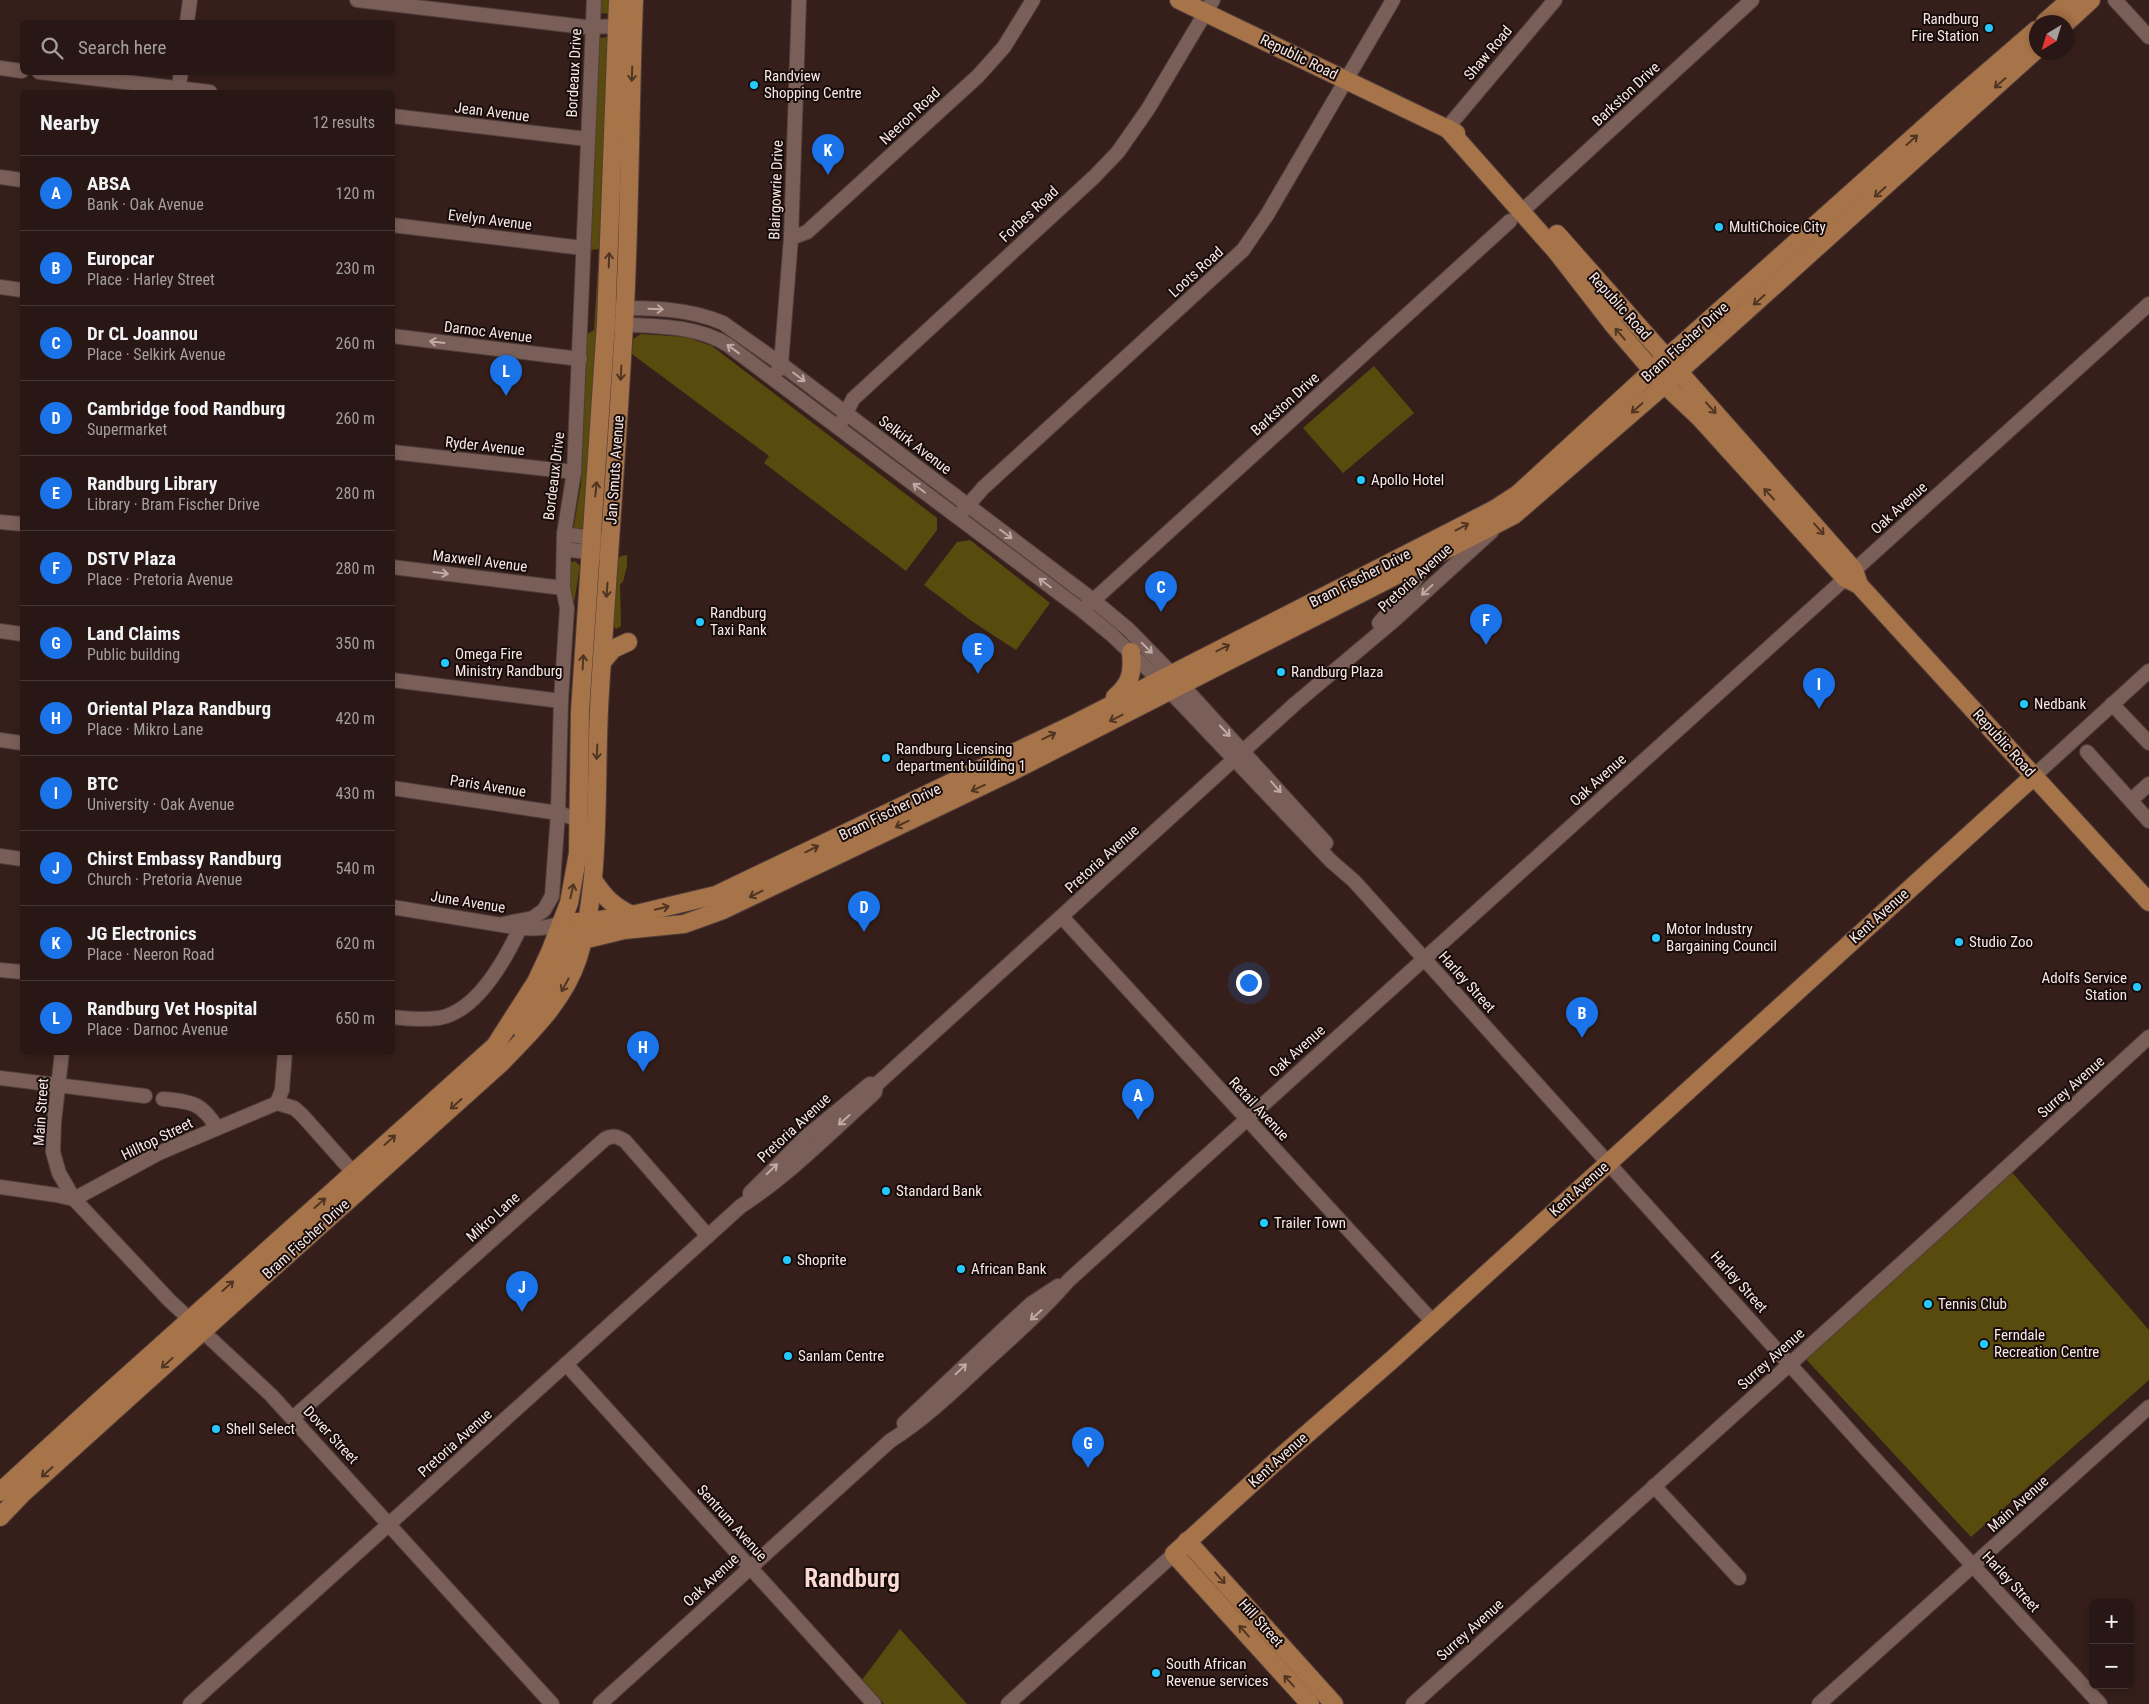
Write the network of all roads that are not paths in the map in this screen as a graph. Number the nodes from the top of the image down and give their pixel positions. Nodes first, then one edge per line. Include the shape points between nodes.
1 (190, 0) edge
2 (357, 0) edge
3 (594, 0) edge
4 (618, 0) edge
5 (634, 0) edge
6 (799, 0) edge
7 (1033, 0) edge
8 (1179, 0) edge
9 (1393, 0) edge
10 (1555, 0) edge
11 (1752, 0) edge
12 (2070, 0) edge
13 (2091, 0) edge
14 (2115, 0) edge
15 (1209, 6) edge
16 (2053, 15) edge
17 (2074, 16) edge
18 (187, 20) edge
19 (593, 26) junction
20 (625, 26) junction
21 (2029, 36) edge
22 (2149, 38) edge
23 (2029, 56) edge
24 (0, 68) edge
25 (20, 71) edge
26 (62, 75) edge
27 (181, 75) edge
28 (1346, 80) junction
29 (179, 90) edge
30 (395, 116) edge
31 (1446, 128) junction
32 (587, 139) junction
33 (0, 177) edge
34 (20, 180) edge
35 (1520, 212) junction
36 (395, 225) edge
37 (790, 238) junction
38 (584, 248) junction
39 (0, 288) edge
40 (20, 290) edge
41 (2149, 304) edge
42 (615, 316) junction
43 (395, 336) edge
44 (1666, 358) junction
45 (580, 359) junction
46 (782, 364) junction
47 (1652, 371) junction
48 (1678, 372) junction
49 (773, 378) junction
50 (1664, 384) junction
51 (846, 414) junction
52 (838, 428) junction
53 (395, 452) edge
54 (574, 472) junction
55 (967, 505) junction
56 (958, 517) junction
57 (0, 522) edge
58 (1502, 522) junction
59 (20, 524) edge
60 (564, 534) junction
61 (1442, 537) junction
62 (590, 545) junction
63 (610, 548) junction
64 (564, 549) junction
65 (1431, 557) junction
66 (395, 567) edge
67 (1853, 578) junction
68 (564, 588) junction
69 (1093, 600) junction
70 (1083, 611) junction
71 (0, 631) edge
72 (20, 634) edge
73 (628, 642) dead end
74 (1131, 652) junction
75 (1348, 657) junction
76 (602, 662) junction
77 (2149, 672) edge
78 (395, 680) edge
79 (1171, 682) junction
80 (561, 701) junction
81 (2112, 704) junction
82 (1103, 707) junction
83 (0, 740) edge
84 (20, 743) edge
85 (2149, 743) edge
86 (2087, 752) dead end
87 (1239, 756) junction
88 (1218, 775) junction
89 (2034, 776) junction
90 (1256, 783) junction
91 (2149, 784) edge
92 (395, 788) edge
93 (2131, 800) junction
94 (558, 813) junction
95 (577, 819) junction
96 (2149, 821) edge
97 (0, 856) edge
98 (20, 859) edge
99 (593, 880) junction
100 (1354, 881) junction
101 (2149, 902) edge
102 (395, 907) edge
103 (632, 915) junction
104 (1062, 917) junction
105 (587, 922) junction
106 (503, 924) junction
107 (684, 924) junction
108 (520, 928) junction
109 (568, 934) junction
110 (1425, 959) junction
111 (577, 961) junction
112 (0, 970) edge
113 (20, 972) edge
114 (395, 1017) edge
115 (2149, 1037) edge
116 (62, 1055) edge
117 (285, 1055) edge
118 (0, 1078) edge
119 (58, 1085) junction
120 (145, 1096) dead end
121 (163, 1099) dead end
122 (277, 1103) junction
123 (1245, 1119) junction
124 (217, 1128) junction
125 (1608, 1162) junction
126 (359, 1179) junction
127 (0, 1188) edge
128 (74, 1200) junction
129 (708, 1236) junction
130 (1433, 1322) junction
131 (198, 1325) junction
132 (1790, 1363) junction
133 (566, 1364) junction
134 (2149, 1407) edge
135 (293, 1418) junction
136 (1654, 1486) junction
137 (0, 1492) edge
138 (0, 1517) edge
139 (390, 1523) junction
140 (1188, 1541) junction
141 (1174, 1554) junction
142 (750, 1566) junction
143 (1974, 1567) junction
144 (1739, 1578) dead end
145 (190, 1704) edge
146 (552, 1704) edge
147 (600, 1704) edge
148 (874, 1704) edge
149 (1008, 1704) edge
150 (1310, 1704) edge
151 (1334, 1704) edge
152 (1413, 1704) edge
153 (1820, 1704) edge
154 (2100, 1704) edge

1 - 18 street
2 - 19 street
3 - 19 street, Bordeaux Drive
4 - 20 main road, Jan Smuts Avenue
5 - 20 main road, Jan Smuts Avenue
6 - 37 street, Blairgowrie Drive
7 - 37 street, Neeron Road via 1004,47 978,76 807,232
8 - 15 main road, Republic Road
9 - 28 street, Loots Road
10 - 31 street, Shaw Road
11 - 35 street, Barkston Drive
12 - 16 main road
13 - 17 main road
14 - 22 street
15 - 28 main road, Republic Road
15 - 51 street, Forbes Road via 1148,109 1118,152 853,399
19 - 20 street
19 - 32 street, Bordeaux Drive
20 - 42 main road, Jan Smuts Avenue
44 -> 21 main road, Bram Fischer Drive
23 -> 48 main road, Bram Fischer Drive
24 - 25 street
26 - 29 street
27 - 29 street
28 - 31 main road, Republic Road
28 - 55 street, Loots Road via 1244,250
30 - 32 street, Jean Avenue
31 - 35 main road, Republic Road
32 - 38 street, Bordeaux Drive
33 - 34 street
35 - 44 main road, Republic Road
47 -> 35 main road, Republic Road via 1556,251
35 - 69 street, Barkston Drive
36 - 38 street, Evelyn Avenue
37 - 46 street, Blairgowrie Drive
38 - 45 street, Bordeaux Drive
39 - 40 street
41 - 67 street, Oak Avenue
42 -> 46 street, Selkirk Avenue via 677,310 713,319
49 -> 42 street via 713,335
62 -> 42 main road, Jan Smuts Avenue
42 -> 63 main road, Jan Smuts Avenue
45 -> 43 street, Darnoc Avenue
44 - 47 main road, Bram Fischer Drive
44 - 48 main road, Republic Road
45 - 54 street, Bordeaux Drive
46 - 49 street, Blairgowrie Drive
46 -> 51 street, Selkirk Avenue
47 - 50 main road, Republic Road
61 -> 47 main road, Bram Fischer Drive via 1518,494
48 - 50 main road, Bram Fischer Drive
48 -> 67 main road, Republic Road
49 - 52 street
50 -> 58 main road, Bram Fischer Drive via 1527,505
67 -> 50 main road, Republic Road
51 - 52 street, Forbes Road
51 - 55 street, Selkirk Avenue
56 -> 52 street
53 - 54 street, Ryder Avenue
54 - 60 street, Bordeaux Drive
55 - 56 street, Loots Road
55 -> 69 street, Selkirk Avenue
70 -> 56 street
57 - 59 street
58 - 65 main road, Bram Fischer Drive
58 -> 75 street, Pretoria Avenue via 1391,623
60 - 62 street
60 - 64 street, Bordeaux Drive
61 - 65 street, Pretoria Avenue
79 -> 61 main road, Bram Fischer Drive
62 - 63 street
62 - 64 street
95 -> 62 main road, Jan Smuts Avenue
63 -> 76 main road, Jan Smuts Avenue
64 - 68 street, Bordeaux Drive
65 - 75 street, Pretoria Avenue via 1405,594
65 - 79 main road, Bram Fischer Drive via 1323,614
66 -> 68 street, Maxwell Avenue
67 - 89 main road, Republic Road
67 - 110 street, Oak Avenue
68 - 80 street, Bordeaux Drive via 567,608
69 - 70 street, Barkston Drive
69 -> 79 street, Selkirk Avenue via 1129,630
70 - 74 street
71 - 72 street
73 - 76 main road via 613,649
74 - 79 street
74 - 82 main road via 1130,680 1122,692
75 - 87 street, Pretoria Avenue
76 -> 99 main road, Jan Smuts Avenue
77 - 81 street, Kent Avenue
78 - 80 street
79 - 82 main road, Bram Fischer Drive
79 - 87 street, Harley Street
79 -> 107 main road, Bram Fischer Drive via 1009,773 723,910
80 - 94 street, Bordeaux Drive
81 - 85 street
81 - 89 street, Kent Avenue
103 -> 82 main road, Bram Fischer Drive via 716,896 984,768
83 - 84 street
86 - 93 street
87 - 88 street, Pretoria Avenue
87 - 90 street, Harley Street
87 -> 100 street, Harley Street via 1324,841
88 - 90 street via 1237,776
88 - 104 street, Pretoria Avenue
89 - 101 main road, Republic Road
89 - 125 main road, Kent Avenue
90 - 100 street, Harley Street
91 - 93 street
92 - 94 street, Paris Avenue
93 - 96 street
94 - 95 street, Paris Avenue
94 - 106 street, Bordeaux Drive via 552,896 544,910 532,918
109 -> 95 main road, Jan Smuts Avenue via 578,852
97 - 98 street
99 - 103 main road via 608,901
99 - 105 main road, Jan Smuts Avenue
100 - 110 street, Harley Street
102 - 106 street, June Avenue
103 - 105 main road, Bram Fischer Drive
104 - 123 street, Retail Avenue
104 - 129 street, Pretoria Avenue via 876,1085 866,1086 806,1137
105 - 109 main road, Jan Smuts Avenue
105 - 109 main road, Bram Fischer Drive
106 - 108 street, June Avenue
107 - 109 main road, Bram Fischer Drive
107 - 111 main road via 599,944
108 - 109 street, June Avenue via 550,928
108 - 114 street via 492,976 473,1000 459,1011 441,1018
109 - 111 main road, Bram Fischer Drive
126 -> 109 main road, Bram Fischer Drive via 529,1017 552,982
110 - 123 street, Oak Avenue
110 - 125 street, Harley Street
111 -> 126 main road, Bram Fischer Drive via 552,1008 537,1026 487,1076
112 - 113 street
115 - 132 street, Surrey Avenue
116 - 119 street, Main Street
117 - 122 street via 282,1090
118 - 119 street
119 - 120 street
119 - 128 street, Main Street via 53,1152 59,1174
121 - 124 street via 201,1106
122 - 124 street, Hilltop Street
122 - 126 street via 294,1108 302,1115
123 - 130 street, Retail Avenue
123 - 142 street, Oak Avenue via 1069,1280 1032,1303 900,1426 890,1441
124 - 128 street, Hilltop Street via 160,1153
125 - 130 main road, Kent Avenue
125 - 132 street, Harley Street
126 - 131 main road, Bram Fischer Drive
127 - 128 street
128 - 131 street, Dover Street
129 - 133 street, Pretoria Avenue
129 - 135 street, Mikro Lane via 625,1141 619,1137 605,1138
130 - 140 main road, Kent Avenue
131 - 135 street, Dover Street
131 - 137 main road, Bram Fischer Drive
131 -> 138 main road, Bram Fischer Drive
132 - 136 street, Surrey Avenue
132 - 143 street, Harley Street
133 - 139 street, Pretoria Avenue
133 - 142 street, Sentrum Avenue
134 - 143 street, Main Avenue
135 - 139 street, Dover Street
136 - 144 street
136 - 152 street, Surrey Avenue
139 - 145 street, Pretoria Avenue
139 - 146 street, Dover Street
140 - 141 main road, Kent Avenue
140 -> 151 main road, Hill Street
141 - 149 street, Kent Avenue
150 -> 141 main road, Hill Street
142 - 147 street, Oak Avenue
142 - 148 street, Sentrum Avenue
143 - 153 street, Main Avenue
143 - 154 street, Harley Street

